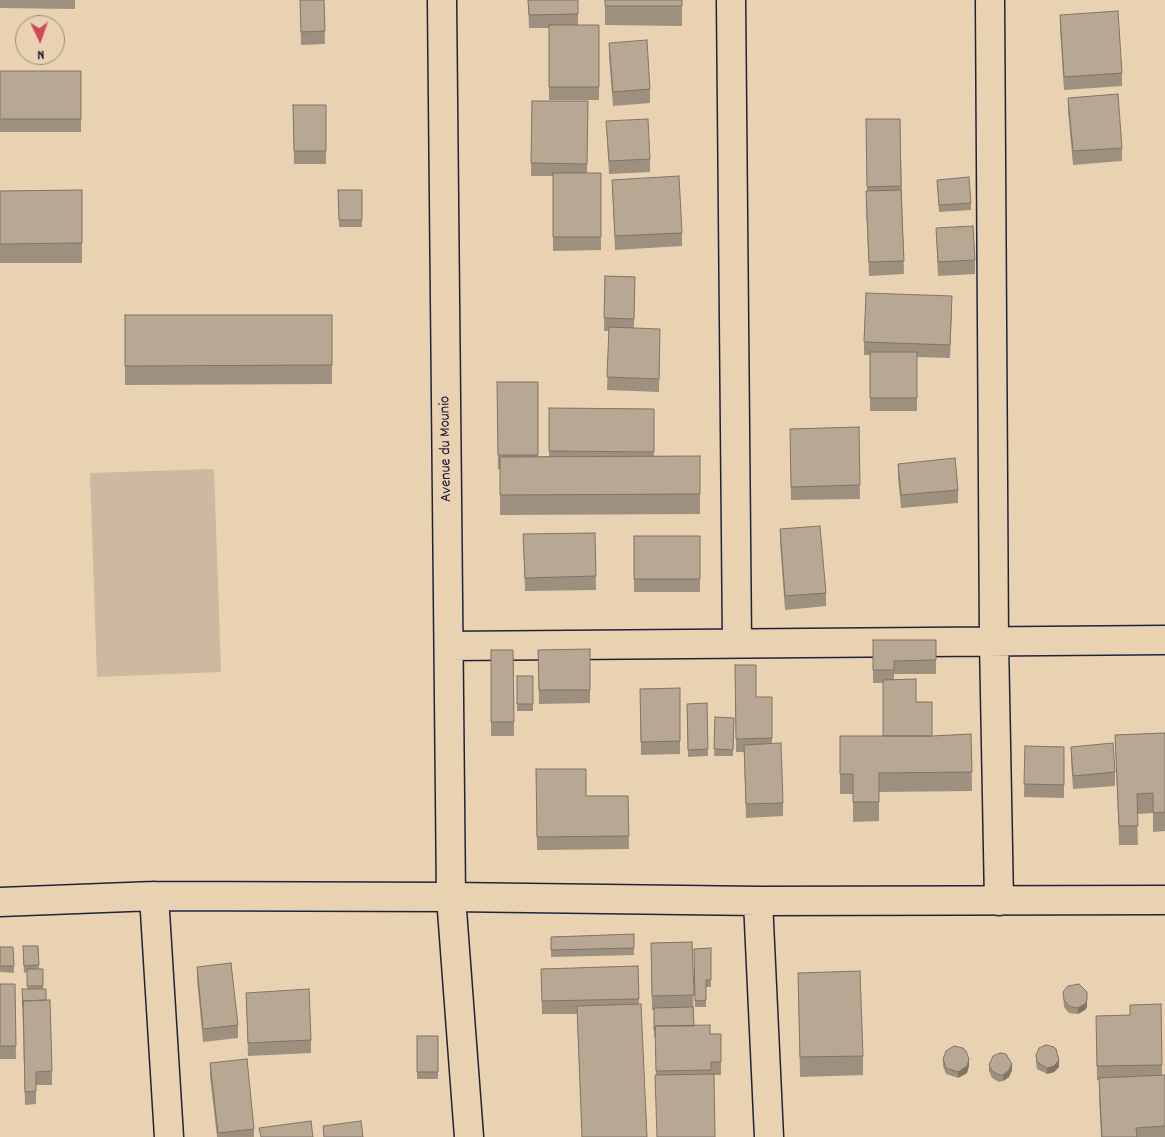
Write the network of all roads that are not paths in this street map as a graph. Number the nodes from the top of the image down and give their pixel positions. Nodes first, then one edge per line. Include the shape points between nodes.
1 (442, 0) edge
2 (731, 0) edge
3 (990, 0) edge
4 (1165, 640) edge
5 (994, 641) junction
6 (737, 642) junction
7 (449, 646) junction
8 (154, 896) junction
9 (451, 897) junction
10 (1165, 900) edge
11 (758, 901) junction
12 (999, 901) junction
13 (0, 902) edge
14 (169, 1137) edge
15 (469, 1137) edge
16 (769, 1137) edge

1 - 7 street, Avenue du Mounio
2 - 6 street
3 - 5 street
4 - 5 street
5 - 6 street
5 - 12 street
6 - 7 street
7 - 9 street, Avenue du Mounio
8 - 9 street
8 - 13 street
8 - 14 street
9 - 11 street
9 - 15 street, Avenue du Mounio
10 - 12 street
11 - 12 street
11 - 16 street

